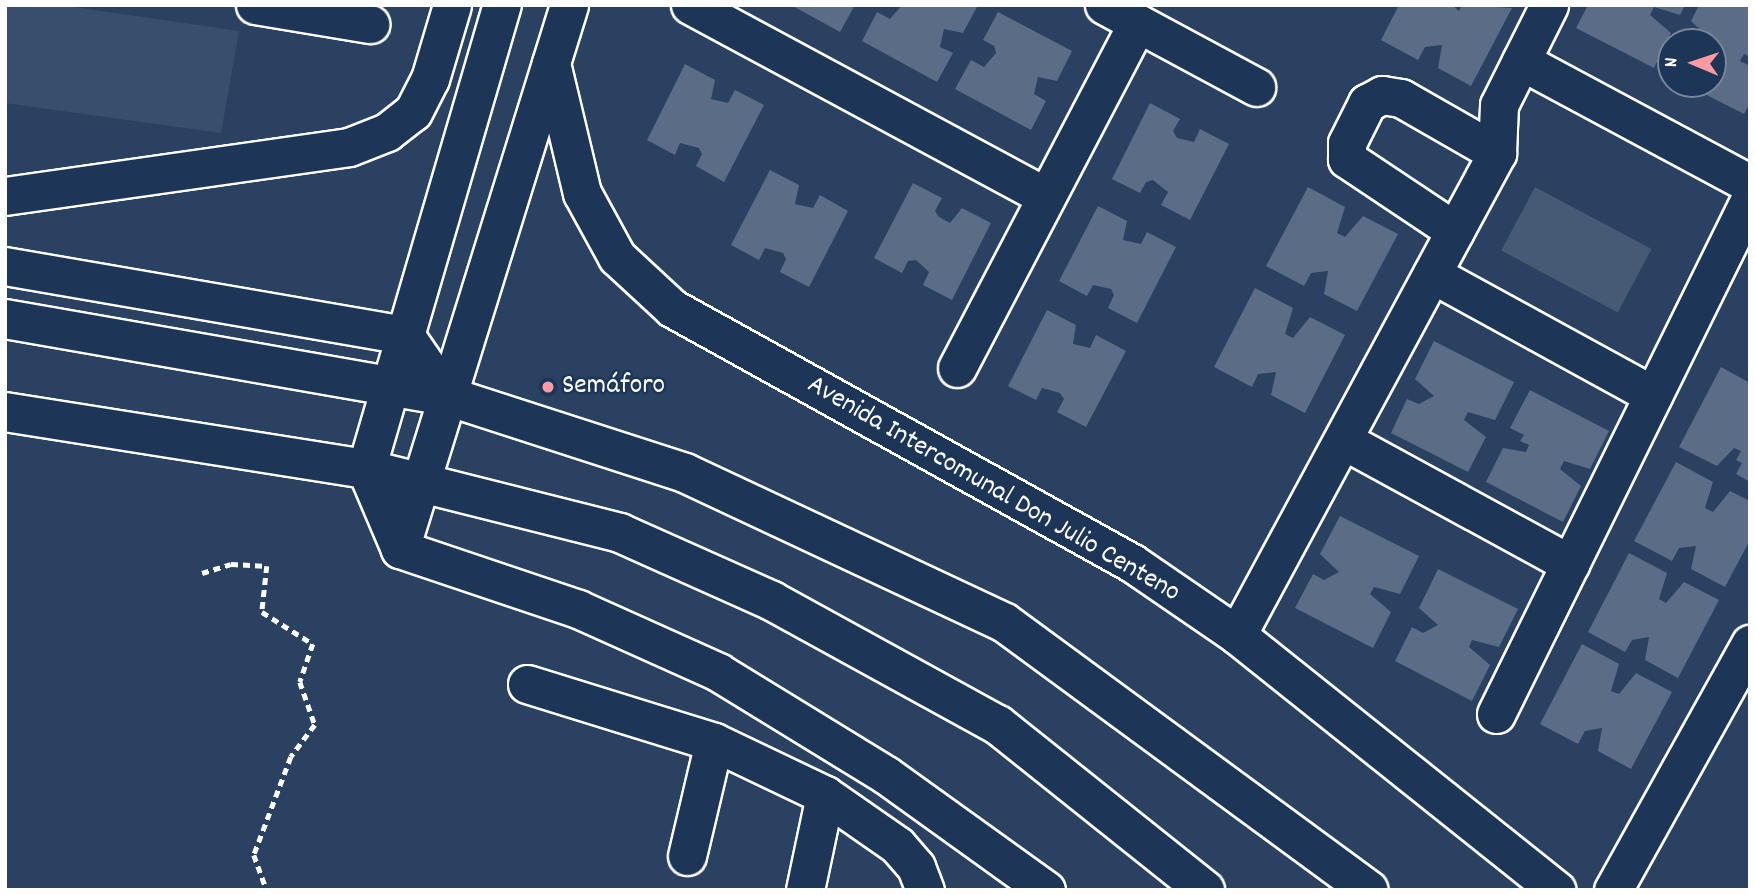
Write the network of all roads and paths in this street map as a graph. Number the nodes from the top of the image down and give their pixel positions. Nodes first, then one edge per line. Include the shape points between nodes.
1 (255, 5) edge
2 (452, 5) edge
3 (502, 5) edge
4 (569, 5) edge
5 (690, 5) edge
6 (1104, 5) edge
7 (1549, 5) edge
8 (1137, 23) junction
9 (370, 24) dead end
10 (1521, 61) junction
11 (551, 63) junction
12 (1256, 87) dead end
13 (1497, 153) junction
14 (1750, 184) edge
15 (5, 196) edge
16 (1046, 197) junction
17 (1750, 199) edge
18 (1455, 231) junction
19 (5, 266) edge
20 (1432, 274) junction
21 (5, 320) edge
22 (405, 335) junction
23 (957, 368) dead end
24 (392, 383) junction
25 (1653, 394) junction
26 (447, 396) junction
27 (5, 412) edge
28 (1343, 440) junction
29 (366, 470) junction
30 (421, 484) junction
31 (400, 549) junction
32 (1570, 564) junction
33 (202, 573) dead end
34 (1237, 635) junction
35 (1750, 644) edge
36 (527, 684) dead end
37 (1496, 714) dead end
38 (714, 742) junction
39 (825, 795) junction
40 (687, 856) dead end
41 (267, 890) edge
42 (805, 890) edge
43 (925, 890) edge
44 (1046, 890) edge
45 (1205, 890) edge
46 (1368, 890) edge
47 (1557, 890) edge
48 (1613, 890) edge

1 - 9 street
2 - 15 street via 430,79 413,113 387,132 349,147
3 - 22 street
4 - 11 street
5 - 16 street
6 - 8 street
7 - 10 street
8 - 12 street
8 - 16 street
10 - 13 street via 1499,105
10 - 14 street
11 - 26 street
11 - 34 street, Avenida Intercomunal Don Julio Centeno via 582,193 617,257 672,308 1132,563
13 - 18 street
13 - 18 street via 1401,98 1382,95 1367,103 1346,143 1347,159
16 - 23 street
17 - 25 street
18 - 20 street
19 - 22 street
20 - 25 street
20 - 28 street
21 - 24 main road
22 - 24 street
22 - 26 street
24 - 26 main road
24 - 29 street
25 - 32 street
26 - 30 street
26 - 46 main road via 685,473 1005,623
27 - 29 main road
28 - 32 street
28 - 34 street
29 - 30 main road
29 - 31 street
30 - 31 street
30 - 45 main road via 620,533 772,601 998,725
31 - 44 street via 578,609 718,672 886,775
32 - 37 street
33 - 41 path via 232,564 267,566 262,612 313,644 300,682 315,726 291,757 254,855
34 - 47 street, Avenida Intercomunal Don Julio Centeno
35 - 48 street
36 - 38 street
38 - 39 street
38 - 40 street
39 - 42 street
39 - 43 street via 897,845 916,867

